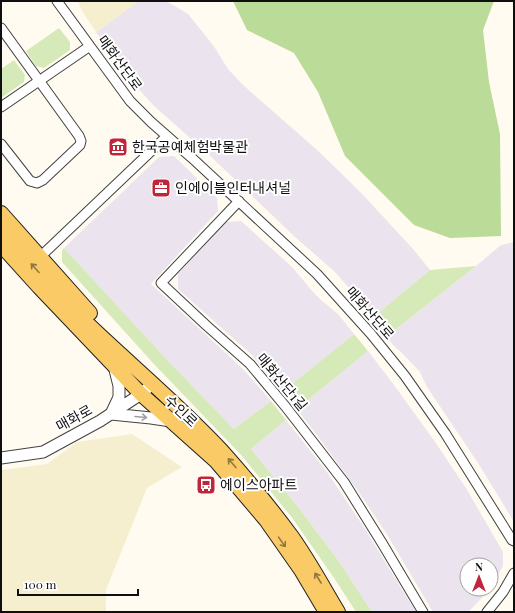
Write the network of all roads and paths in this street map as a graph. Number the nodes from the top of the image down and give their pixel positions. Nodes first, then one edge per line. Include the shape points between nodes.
1 (58, 1) edge
2 (1, 28) edge
3 (90, 46) junction
4 (40, 81) junction
5 (1, 107) edge
6 (167, 136) junction
7 (1, 144) edge
8 (238, 201) junction
9 (1, 213) edge
10 (1, 229) edge
11 (1, 245) edge
12 (40, 257) junction
13 (1, 259) edge
14 (118, 360) junction
15 (152, 384) junction
16 (141, 394) junction
17 (111, 414) junction
18 (172, 420) junction
19 (1, 458) edge
20 (514, 541) edge
21 (514, 573) edge
22 (326, 612) edge
23 (338, 612) edge
24 (424, 612) edge
25 (487, 612) edge

1 - 3 street, 매화산단로
2 - 4 street
3 - 4 street
3 - 6 street, 매화산단로 via 130,101
4 - 5 street
4 - 7 street via 79,136 80,145 37,183 30,181
6 - 8 street, 매화산단로
6 - 12 street
8 - 20 street, 매화산단로 via 317,274 371,334 445,433
8 - 24 street, 매화산단1길 via 161,283 250,364 285,406 344,482
9 - 12 main road
14 -> 10 main road, 수인로
11 - 14 main road, 수인로 via 39,287
12 - 14 main road via 110,336
13 - 14 main road via 90,352
14 - 15 main road, 수인로
14 - 16 main road, 수인로
14 - 17 street via 119,397
15 - 16 street, 매화로
23 -> 15 main road, 수인로 via 292,538 247,481 220,450
16 - 17 street, 매화로
16 - 18 main road, 수인로
17 -> 18 street
17 - 19 street, 매화로 via 43,452
18 -> 22 main road, 수인로 via 216,461 266,520 301,570
21 - 25 street via 504,592

